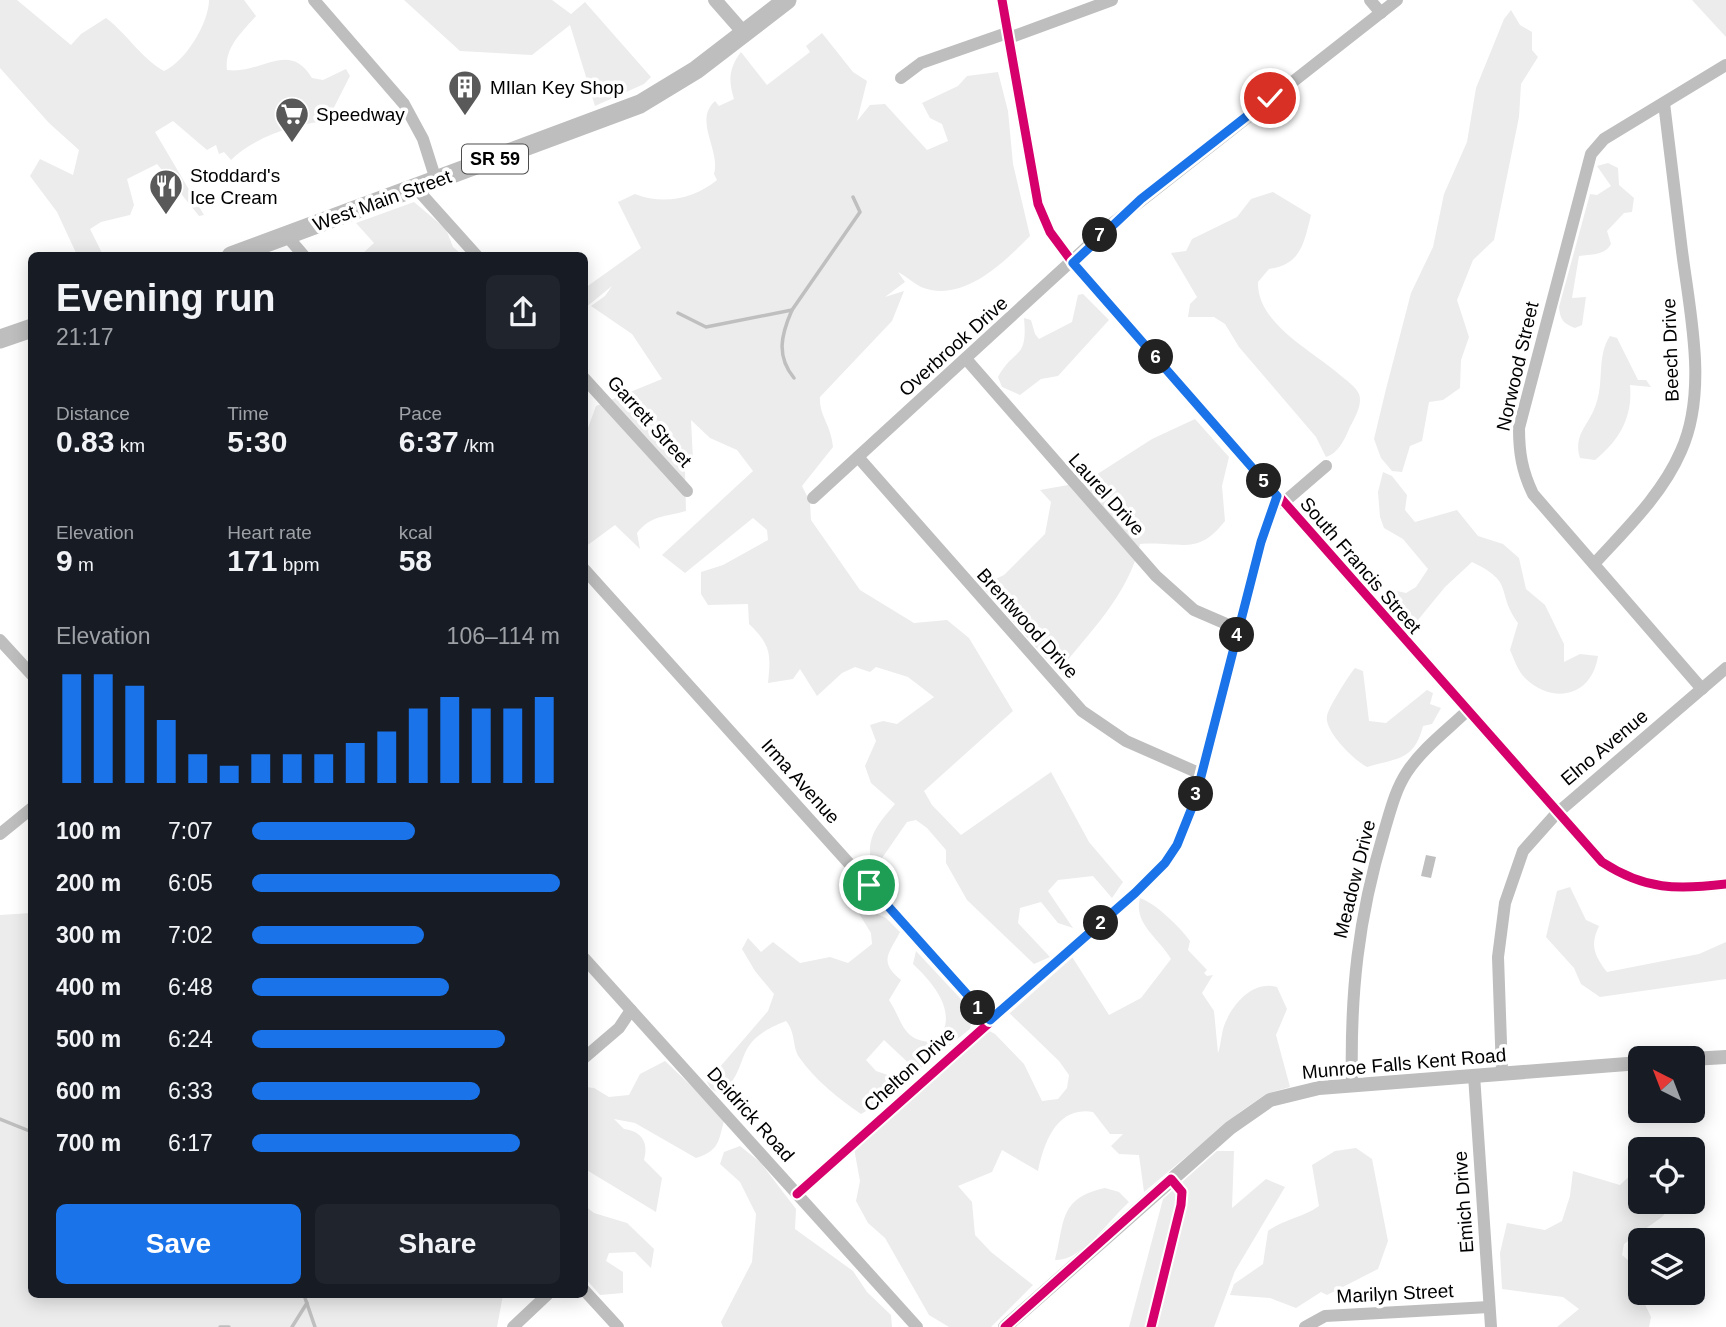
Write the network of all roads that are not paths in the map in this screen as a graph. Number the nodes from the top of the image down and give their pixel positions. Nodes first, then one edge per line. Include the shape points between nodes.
1 (314, 0) edge
2 (715, 0) edge
3 (787, 0) edge
4 (1002, 0) edge
5 (1112, 0) edge
6 (1370, 0) edge
7 (1397, 0) edge
8 (1381, 13) junction
9 (744, 33) junction
10 (1008, 36) junction
11 (1726, 65) edge
12 (901, 78) dead end
13 (1664, 103) junction
14 (436, 180) junction
15 (416, 188) junction
16 (286, 235) junction
17 (241, 252) edge
18 (301, 252) edge
19 (473, 252) edge
20 (1073, 263) junction
21 (28, 332) edge
22 (0, 339) edge
23 (967, 360) junction
24 (588, 382) edge
25 (858, 457) junction
26 (1326, 466) dead end
27 (687, 491) dead end
28 (813, 498) dead end
29 (1280, 499) junction
30 (1594, 564) junction
31 (588, 573) edge
32 (1238, 629) junction
33 (0, 640) edge
34 (1726, 668) edge
35 (28, 671) edge
36 (1702, 689) junction
37 (1466, 712) junction
38 (1201, 775) junction
39 (28, 811) edge
40 (1556, 814) junction
41 (0, 834) edge
42 (1726, 884) edge
43 (588, 962) edge
44 (631, 1010) junction
45 (990, 1020) junction
46 (588, 1054) edge
47 (1726, 1057) edge
48 (1705, 1058) edge
49 (1628, 1064) edge
50 (1502, 1072) junction
51 (1474, 1075) junction
52 (1352, 1084) junction
53 (797, 1194) junction
54 (588, 1294) edge
55 (544, 1298) edge
56 (1489, 1307) junction
57 (513, 1327) edge
58 (618, 1327) edge
59 (917, 1327) edge
60 (1005, 1327) edge
61 (1305, 1327) edge
62 (1491, 1327) edge

1 - 14 street via 404,104 423,138
2 - 9 street
3 - 9 main road, West Main Street / SR 59
4 - 10 street, South Francis Street
5 - 10 street
6 - 8 street
7 - 8 street, Overbrook Drive
8 - 20 street, Overbrook Drive via 1141,199
9 - 14 main road, West Main Street / SR 59 via 677,83 640,104
10 - 12 street via 921,63
10 - 20 street, South Francis Street via 1038,204
11 - 13 street, Norwood Street
13 - 30 street, Beech Drive via 1693,347 1693,403 1672,471
13 - 30 street, Norwood Street via 1604,139 1591,154 1520,428 1519,453 1533,494
14 - 15 main road, West Main Street / SR 59
15 - 16 main road, West Main Street / SR 59
15 - 19 street
16 - 17 main road, West Main Street / SR 59
16 - 18 street
20 - 23 street, Overbrook Drive
20 - 29 street, South Francis Street
21 - 22 main road
23 - 25 street, Overbrook Drive
23 - 32 street, Laurel Drive via 1156,576 1194,610
24 - 27 street, Garrett Street
25 - 28 street, Overbrook Drive
25 - 38 street, Brentwood Drive via 1082,711 1109,732
26 - 29 street
29 - 32 street, Chelton Drive via 1261,542
29 - 37 street, South Francis Street
30 - 36 street, Norwood Street
31 - 45 street, Irma Avenue
32 - 38 street, Chelton Drive
33 - 35 street
34 - 36 street, Elno Avenue
36 - 40 street, Elno Avenue
37 - 40 street, South Francis Street
37 - 52 street, Meadow Drive via 1407,772 1396,793 1354,963
38 - 45 street, Chelton Drive via 1185,829 1165,863
39 - 41 street
40 - 42 street, South Francis Street via 1602,862 1622,875 1671,888
40 - 50 street, Elno Avenue via 1523,851 1505,902 1497,957
43 - 44 street, Deidrick Road
44 - 46 street
44 - 53 street, Deidrick Road
45 - 53 street, Chelton Drive
47 - 48 street
49 - 50 street, Munroe Falls Kent Road
50 - 51 street, Munroe Falls Kent Road
51 - 52 street, Munroe Falls Kent Road
51 - 56 street, Emich Drive
52 - 60 street, Munroe Falls Kent Road via 1291,1093 1252,1111
53 - 59 street, Deidrick Road
54 - 58 street
55 - 57 street
56 - 61 street, Marilyn Street via 1325,1316
56 - 62 street, Emich Drive

